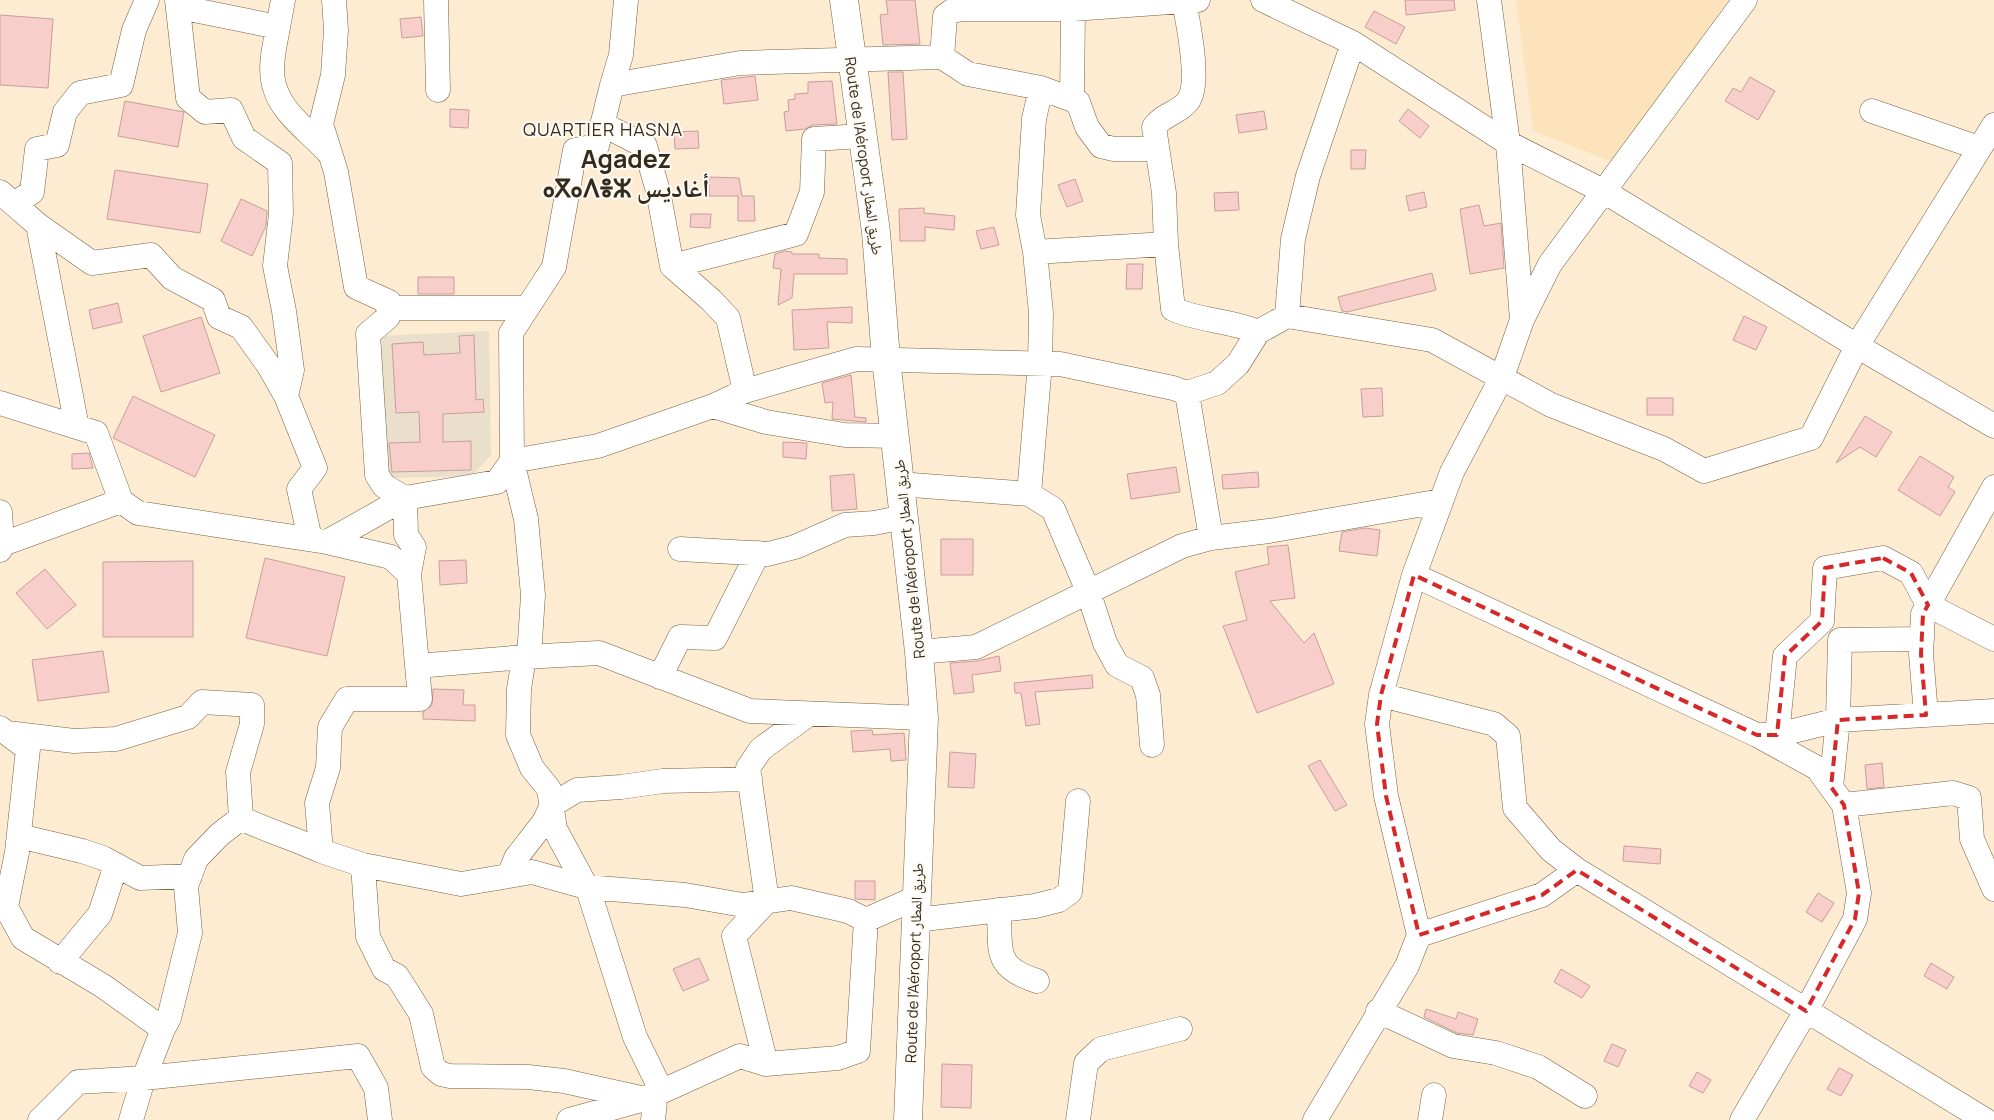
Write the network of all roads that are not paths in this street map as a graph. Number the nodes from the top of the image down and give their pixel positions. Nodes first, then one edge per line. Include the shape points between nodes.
1 (147, 0) edge
2 (283, 0) edge
3 (334, 0) edge
4 (436, 0) edge
5 (626, 0) edge
6 (844, 0) edge
7 (1263, 0) edge
8 (1489, 0) edge
9 (1745, 0) edge
10 (1180, 1) edge
11 (178, 3) edge
12 (1085, 6) edge
13 (278, 26) junction
14 (1353, 43) junction
15 (942, 56) junction
16 (851, 60) junction
17 (612, 86) junction
18 (1041, 88) junction
19 (438, 90) dead end
20 (1072, 100) junction
21 (1872, 111) dead end
22 (602, 124) junction
23 (1994, 126) edge
24 (862, 136) junction
25 (1508, 143) junction
26 (1979, 148) junction
27 (1156, 149) junction
28 (332, 156) junction
29 (1605, 192) junction
30 (7, 198) edge
31 (38, 225) junction
32 (1166, 244) junction
33 (1035, 252) junction
34 (672, 266) junction
35 (388, 308) junction
36 (527, 308) junction
37 (1287, 316) junction
38 (1522, 320) junction
39 (1258, 332) junction
40 (1857, 346) junction
41 (886, 360) junction
42 (1040, 363) junction
43 (1502, 377) junction
44 (745, 391) junction
45 (1187, 393) junction
46 (286, 396) junction
47 (0, 402) edge
48 (713, 406) junction
49 (1994, 426) edge
50 (77, 427) junction
51 (896, 436) junction
52 (512, 461) junction
53 (899, 484) junction
54 (1994, 487) edge
55 (1029, 494) junction
56 (405, 498) junction
57 (121, 501) junction
58 (1441, 501) junction
59 (0, 512) edge
60 (905, 517) junction
61 (1211, 538) junction
62 (318, 540) junction
63 (1, 546) edge
64 (680, 549) dead end
65 (758, 553) junction
66 (409, 574) junction
67 (1414, 576) junction
68 (1088, 591) junction
69 (1928, 605) junction
70 (1822, 621) junction
71 (1922, 639) junction
72 (1994, 639) edge
73 (1840, 640) junction
74 (919, 652) junction
75 (527, 657) junction
76 (417, 666) junction
77 (660, 677) junction
78 (1381, 695) junction
79 (1994, 712) edge
80 (809, 714) junction
81 (1926, 714) junction
82 (924, 718) junction
83 (1838, 720) junction
84 (2, 731) edge
85 (1767, 735) junction
86 (1152, 745) dead end
87 (750, 779) junction
88 (1837, 796) junction
89 (1078, 801) dead end
90 (552, 805) junction
91 (241, 818) junction
92 (19, 836) junction
93 (321, 851) junction
94 (116, 865) junction
95 (363, 865) junction
96 (1577, 870) junction
97 (190, 876) junction
98 (509, 876) junction
99 (5, 882) edge
100 (586, 887) junction
101 (1994, 889) edge
102 (767, 901) junction
103 (916, 909) junction
104 (999, 910) junction
105 (866, 920) junction
106 (8, 927) edge
107 (1419, 935) junction
108 (60, 962) junction
109 (1038, 981) dead end
110 (1378, 1011) junction
111 (1806, 1011) junction
112 (163, 1029) junction
113 (1180, 1029) dead end
114 (766, 1064) junction
115 (144, 1078) junction
116 (1434, 1095) dead end
117 (1585, 1096) dead end
118 (651, 1104) edge
119 (40, 1120) edge
120 (131, 1120) edge
121 (380, 1120) edge
122 (569, 1120) edge
123 (908, 1120) edge
124 (1078, 1120) edge
125 (1315, 1120) edge
126 (1430, 1120) edge
127 (1742, 1120) edge
128 (1984, 1120) edge

1 - 30 street via 134,30 121,85 80,93 65,112 57,145 37,149 32,192
2 - 13 street
3 - 28 street via 333,75 321,124
4 - 19 street
5 - 17 street via 621,55
6 - 16 main road, Route de l'Aéroport طريق المطار
7 - 14 street
8 - 25 street
9 - 29 street
10 - 12 street
10 - 27 street via 1193,59 1192,93 1187,103 1157,122 1154,127
11 - 13 street
11 - 46 street via 188,98 204,112 231,110 244,138 280,163 281,214 274,266 292,370
12 - 15 street via 952,11 945,16
12 - 20 street
13 - 28 street via 272,62 273,84 294,119
14 - 25 street
14 - 37 street via 1306,185 1293,239
15 - 16 street
15 - 18 street via 968,74
16 - 17 street via 740,63
16 - 24 main road, Route de l'Aéroport طريق المطار
17 - 22 street
18 - 20 street
18 - 33 street via 1034,119 1028,215
20 - 27 street via 1078,102 1087,127 1101,146
21 - 26 street
22 - 34 street via 645,146 658,191
22 - 36 street via 597,146 575,150 554,267
23 - 26 street
24 - 34 street via 814,139 812,192 796,234
24 - 41 main road, Route de l'Aéroport طريق المطار via 876,232
25 - 29 street
25 - 38 street
26 - 40 street
27 - 32 street via 1164,193
28 - 35 street via 356,287 389,302
29 - 38 street via 1550,264
29 - 40 street
30 - 31 street
31 - 46 street via 92,263 151,255 172,278 213,300 220,317 241,327
31 - 50 street
32 - 33 street
32 - 39 street via 1173,309 1184,314 1238,323
33 - 42 street
34 - 44 street via 728,318
35 - 36 street
35 - 56 street via 388,317 368,334 377,475 384,486
36 - 52 street via 510,333
37 - 39 street
37 - 43 street via 1432,340
38 - 43 street
39 - 45 street via 1238,364 1216,383
40 - 43 street via 1811,438 1704,471 1664,449 1551,405
40 - 49 street
41 - 42 street
41 - 44 street via 856,359
41 - 51 main road, Route de l'Aéroport طريق المطار
42 - 45 street via 1060,364
42 - 55 street
43 - 58 street via 1452,472
44 - 48 street
45 - 61 street
46 - 62 street via 315,468 299,489
47 - 50 street
48 - 51 street via 776,424 845,435
48 - 52 street via 598,446
50 - 57 street via 96,433
51 - 53 main road, Route de l'Aéroport طريق المطار
52 - 56 street via 497,482
52 - 75 street via 526,520 533,595
53 - 55 street
53 - 60 main road, Route de l'Aéroport طريق المطار
54 - 69 street
55 - 68 street via 1053,510
56 - 62 street
56 - 66 street via 406,535 414,547
57 - 62 street via 138,513
57 - 63 street
58 - 61 street
58 - 67 street
59 - 63 street
60 - 65 street via 845,525 795,547 768,554
60 - 74 main road, Route de l'Aéroport طريق المطار
61 - 68 street via 1182,546
62 - 66 street via 391,557
64 - 65 street
65 - 77 street via 715,638 680,637
66 - 76 street
67 - 78 street
67 - 85 street
68 - 74 street via 976,646
68 - 86 street via 1105,643 1117,665 1142,678 1148,695
69 - 70 street via 1911,573 1883,558 1825,568
69 - 71 street
69 - 72 street
70 - 73 street
70 - 85 street via 1785,656
71 - 73 street
71 - 81 street via 1920,654
73 - 83 street
74 - 82 main road, Route de l'Aéroport طريق المطار
75 - 76 street
75 - 77 street via 600,654
75 - 90 street via 519,688 518,735 532,768 549,789
76 - 93 street via 420,699 347,699 330,727 328,768 317,802
77 - 80 street via 750,711
78 - 96 street via 1494,724 1508,736 1515,808 1551,850
78 - 107 street via 1377,724 1386,796
79 - 81 street
80 - 82 street
80 - 87 street via 761,749 748,768
81 - 83 street
82 - 103 main road, Route de l'Aéroport طريق المطار
83 - 85 street
83 - 88 street
84 - 91 street via 74,740 116,739 188,717 202,702 252,705 252,724 238,772
84 - 92 street via 28,749
85 - 88 street via 1817,768
87 - 90 street via 663,781 577,790
87 - 102 street
88 - 101 street via 1953,793 1969,798 1972,839
88 - 111 street via 1859,893 1855,919
89 - 104 street via 1070,892 1059,900
90 - 98 street via 544,822 516,858
90 - 100 street via 555,829
91 - 93 street
91 - 97 street via 196,859
92 - 94 street via 82,851
92 - 99 street
93 - 95 street
94 - 97 street via 140,878
94 - 108 street via 100,914
95 - 98 street via 461,884
95 - 118 street via 368,937 384,969 397,976 421,1014 432,1066 441,1074 564,1081 606,1089
96 - 107 street via 1542,895
96 - 111 street
97 - 112 street via 186,886 190,933 169,1018
98 - 100 street via 532,872
99 - 106 street
100 - 102 street via 685,895 743,905
100 - 118 street via 635,1037 657,1082
102 - 105 street via 792,898 848,911
102 - 114 street via 734,936
103 - 104 street
103 - 105 street
103 - 123 main road, Route de l'Aéroport طريق المطار
104 - 109 street via 1001,954 1006,966 1019,975
105 - 114 street via 858,1051 838,1058
106 - 108 street
107 - 110 street via 1407,966
108 - 112 street via 103,986
110 - 117 street via 1453,1046 1496,1054 1538,1067
110 - 125 street
111 - 127 street
111 - 128 street
112 - 115 street
113 - 124 street via 1101,1050 1086,1063
114 - 118 street via 740,1056
115 - 119 street via 78,1082
115 - 120 street
115 - 121 street via 358,1056 376,1088
116 - 126 street
118 - 122 street

